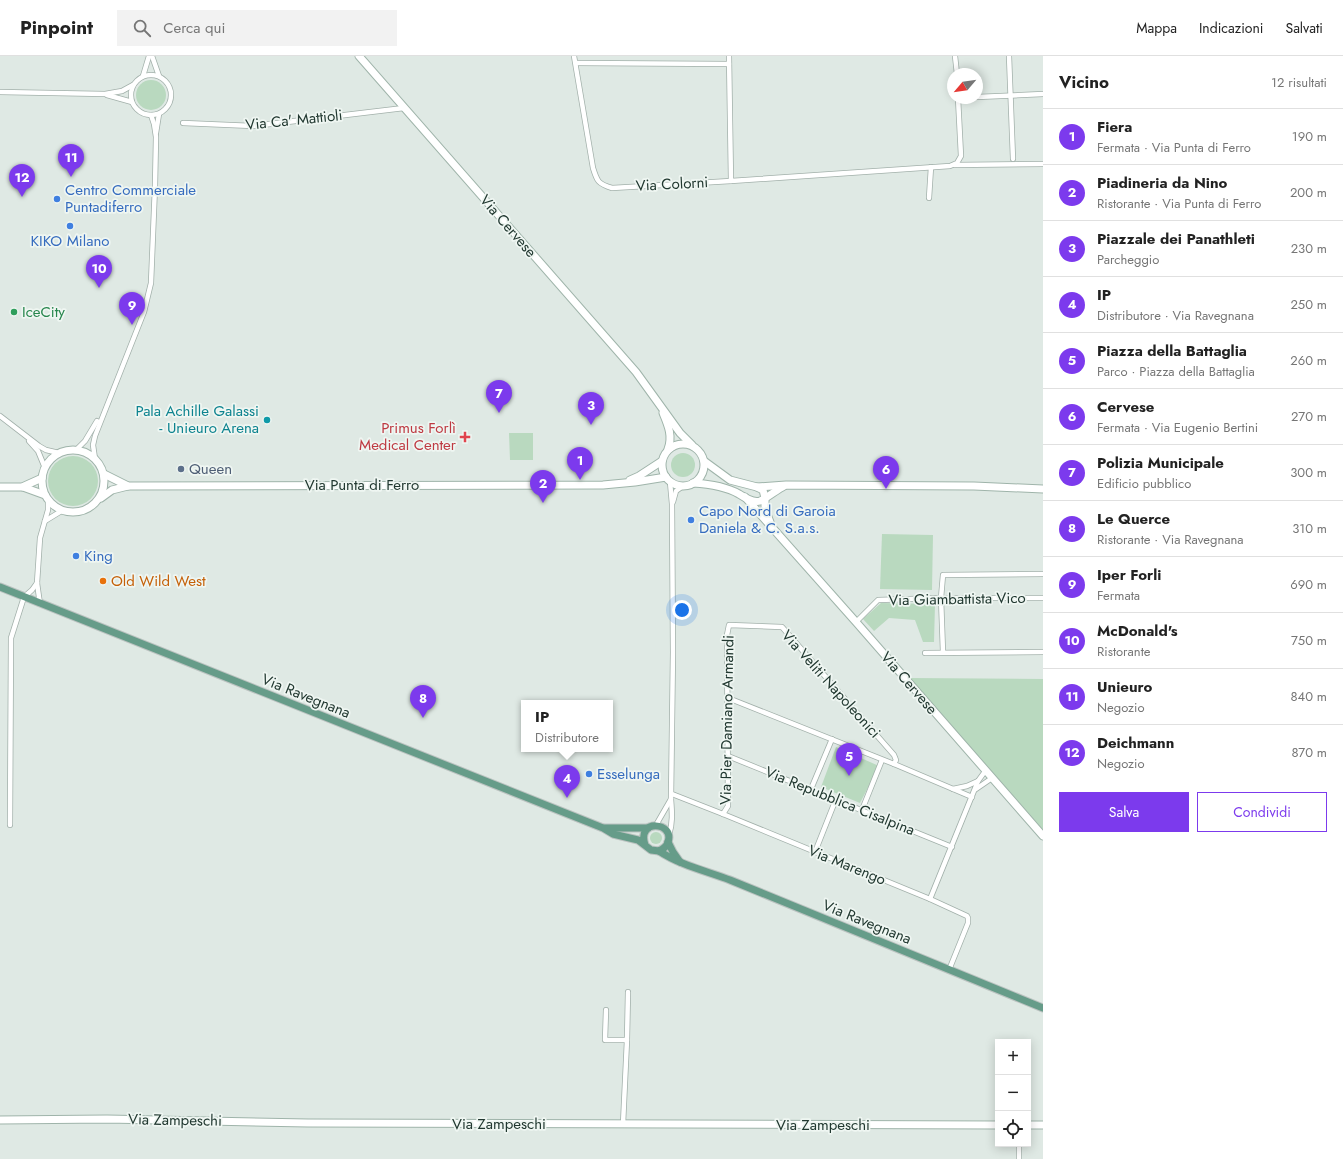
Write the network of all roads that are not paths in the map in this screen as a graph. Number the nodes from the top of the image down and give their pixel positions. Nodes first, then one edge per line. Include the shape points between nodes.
1 (150, 56) edge
2 (359, 56) edge
3 (574, 56) edge
4 (729, 56) edge
5 (956, 56) edge
6 (1009, 56) edge
7 (576, 63) junction
8 (729, 64) junction
9 (957, 68) edge
10 (143, 76) junction
11 (159, 76) junction
12 (133, 85) junction
13 (0, 92) edge
14 (105, 94) junction
15 (1043, 94) edge
16 (1011, 95) junction
17 (983, 97) edge
18 (132, 102) junction
19 (959, 104) edge
20 (404, 108) junction
21 (159, 114) junction
22 (151, 115) junction
23 (183, 123) dead end
24 (156, 137) junction
25 (1013, 159) dead end
26 (1043, 164) edge
27 (952, 165) junction
28 (931, 167) junction
29 (731, 181) junction
30 (928, 198) dead end
31 (655, 397) junction
32 (104, 409) junction
33 (0, 416) edge
34 (18, 429) junction
35 (692, 445) junction
36 (76, 450) junction
37 (668, 450) junction
38 (59, 453) junction
39 (95, 459) junction
40 (662, 461) junction
41 (704, 461) junction
42 (45, 468) junction
43 (104, 474) junction
44 (42, 478) junction
45 (668, 479) junction
46 (624, 483) junction
47 (693, 483) junction
48 (786, 485) junction
49 (128, 486) junction
50 (683, 486) junction
51 (0, 487) edge
52 (22, 487) junction
53 (757, 487) junction
54 (1043, 489) edge
55 (745, 497) junction
56 (47, 498) junction
57 (766, 498) junction
58 (99, 499) junction
59 (672, 504) junction
60 (62, 510) junction
61 (45, 522) junction
62 (775, 531) junction
63 (1043, 574) edge
64 (36, 583) junction
65 (0, 587) edge
66 (24, 597) junction
67 (941, 598) junction
68 (1043, 598) edge
69 (40, 604) junction
70 (856, 622) junction
71 (729, 626) joint
72 (943, 652) junction
73 (1043, 652) edge
74 (925, 653) dead end
75 (728, 698) junction
76 (832, 739) junction
77 (728, 756) junction
78 (882, 760) junction
79 (894, 764) junction
80 (986, 770) junction
81 (992, 778) junction
82 (978, 781) junction
83 (976, 788) junction
84 (953, 789) junction
85 (811, 790) junction
86 (671, 797) junction
87 (972, 797) junction
88 (836, 799) junction
89 (862, 810) junction
90 (723, 814) junction
91 (10, 825) dead end
92 (652, 827) junction
93 (603, 828) junction
94 (1043, 836) edge
95 (668, 839) junction
96 (645, 845) junction
97 (952, 847) junction
98 (659, 851) junction
99 (815, 852) junction
100 (680, 862) junction
101 (930, 899) junction
102 (949, 970) junction
103 (628, 992) dead end
104 (1043, 1008) edge
105 (606, 1010) dead end
106 (626, 1040) junction
107 (0, 1120) edge
108 (623, 1124) junction
109 (995, 1125) edge
110 (1031, 1125) edge
111 (1043, 1126) edge
112 (1019, 1147) edge
113 (1019, 1159) edge

1 - 10 street
1 - 11 street
2 - 20 street, Via Cervese
3 - 7 street
4 - 8 street
5 - 9 street
6 - 16 street
7 - 8 street
7 - 29 street, Via Colorni via 596,178 602,185 612,188
8 - 29 street
10 - 11 street
10 - 12 street
11 - 21 street via 169,85 172,95 167,108
12 - 14 street via 122,91
12 - 18 street via 130,94
13 - 14 street
14 - 18 street
15 - 16 street
16 - 17 street
16 - 25 street
18 - 22 street via 140,112
19 - 27 street via 961,156 957,163
20 - 23 street, Via Ca' Mattioli via 253,126
20 - 31 street, Via Cervese via 631,366
21 - 22 street
21 - 24 street
22 - 24 street
24 - 32 street via 151,283 144,312
26 - 27 street, Via Colorni
27 - 28 street, Via Colorni
28 - 29 street, Via Colorni
28 - 30 street
31 - 35 street, Via Cervese via 680,433
31 - 37 street, Via Cervese via 670,434
32 - 36 street via 91,433
32 - 39 street via 95,436
33 - 34 street
34 - 38 street via 46,450
34 - 42 street via 38,451
35 - 37 street via 679,444
35 - 41 street, Via Cervese via 701,452
36 - 38 street
36 - 39 street
37 - 40 street, Via Cervese
38 - 42 street
39 - 43 street
40 - 45 street via 662,469
40 - 46 street, Via Punta di Ferro
41 - 47 street via 701,477
41 - 53 street, Via Cervese via 730,480
42 - 44 street
43 - 49 street, Via Punta di Ferro
43 - 58 street via 104,489
44 - 52 street
44 - 56 street
45 - 46 street, Via Punta di Ferro
45 - 50 street
45 - 59 street
46 - 49 street, Via Punta di Ferro
47 - 50 street, Via Cervese
47 - 55 street, Via Cervese via 723,487
48 - 53 street, Via Cervese
48 - 54 street, Via Cervese
48 - 57 street
49 - 58 street via 105,494
50 - 59 street via 676,491
51 - 52 street
52 - 56 street
53 - 57 street via 763,490
55 - 57 street, Via Cervese via 757,502
55 - 62 street, Via Cervese
56 - 60 street
56 - 61 street
57 - 62 street, Via Cervese via 766,513
58 - 60 street via 94,505 82,511
59 - 86 street
60 - 61 street
61 - 64 street via 40,538
62 - 70 street, Via Cervese
63 - 67 street via 943,574
64 - 66 street
64 - 69 street
65 - 66 main road, Via Ravegnana
66 - 69 main road, Via Ravegnana
66 - 91 street via 11,638
67 - 68 street, Via Giambattista Vico
67 - 70 street, Via Giambattista Vico via 878,600
67 - 72 street
69 - 93 main road, Via Ravegnana
70 - 80 street, Via Cervese
71 - 75 street, Via Pier Damiano Armandi
71 - 79 street, Via Veliti Napoleonici via 782,627 894,755
72 - 73 street
72 - 74 street
75 - 76 street
75 - 77 street, Via Pier Damiano Armandi
76 - 78 street
76 - 85 street
77 - 85 street, Via Repubblica Cisalpina
77 - 90 street, Via Pier Damiano Armandi via 728,806
78 - 79 street
78 - 89 street
79 - 84 street
80 - 81 street, Via Cervese
80 - 82 street
81 - 83 street
81 - 94 street, Via Cervese
82 - 83 street
82 - 84 street
83 - 87 street
84 - 87 street
85 - 88 street, Via Repubblica Cisalpina
86 - 90 street, Via Marengo
86 - 92 street
86 - 95 street via 672,823
87 - 97 street
88 - 89 street, Via Repubblica Cisalpina
88 - 99 street
89 - 97 street, Via Repubblica Cisalpina
90 - 99 street, Via Marengo
92 - 93 main road, Via Ravegnana
92 - 95 main road via 664,828
92 - 96 main road via 644,834
93 - 96 main road, Via Ravegnana via 613,834 638,840
95 - 98 main road via 665,848
95 - 100 main road
96 - 98 main road via 651,850
97 - 101 street
98 - 100 main road, Via Ravegnana
99 - 101 street, Via Marengo
100 - 102 main road, Via Ravegnana
101 - 102 street, Via Marengo via 968,918
102 - 104 main road, Via Ravegnana
103 - 106 street
105 - 106 street via 605,1040
106 - 108 street
107 - 108 street, Via Zampeschi
108 - 109 street, Via Zampeschi
110 - 111 street
112 - 113 street

